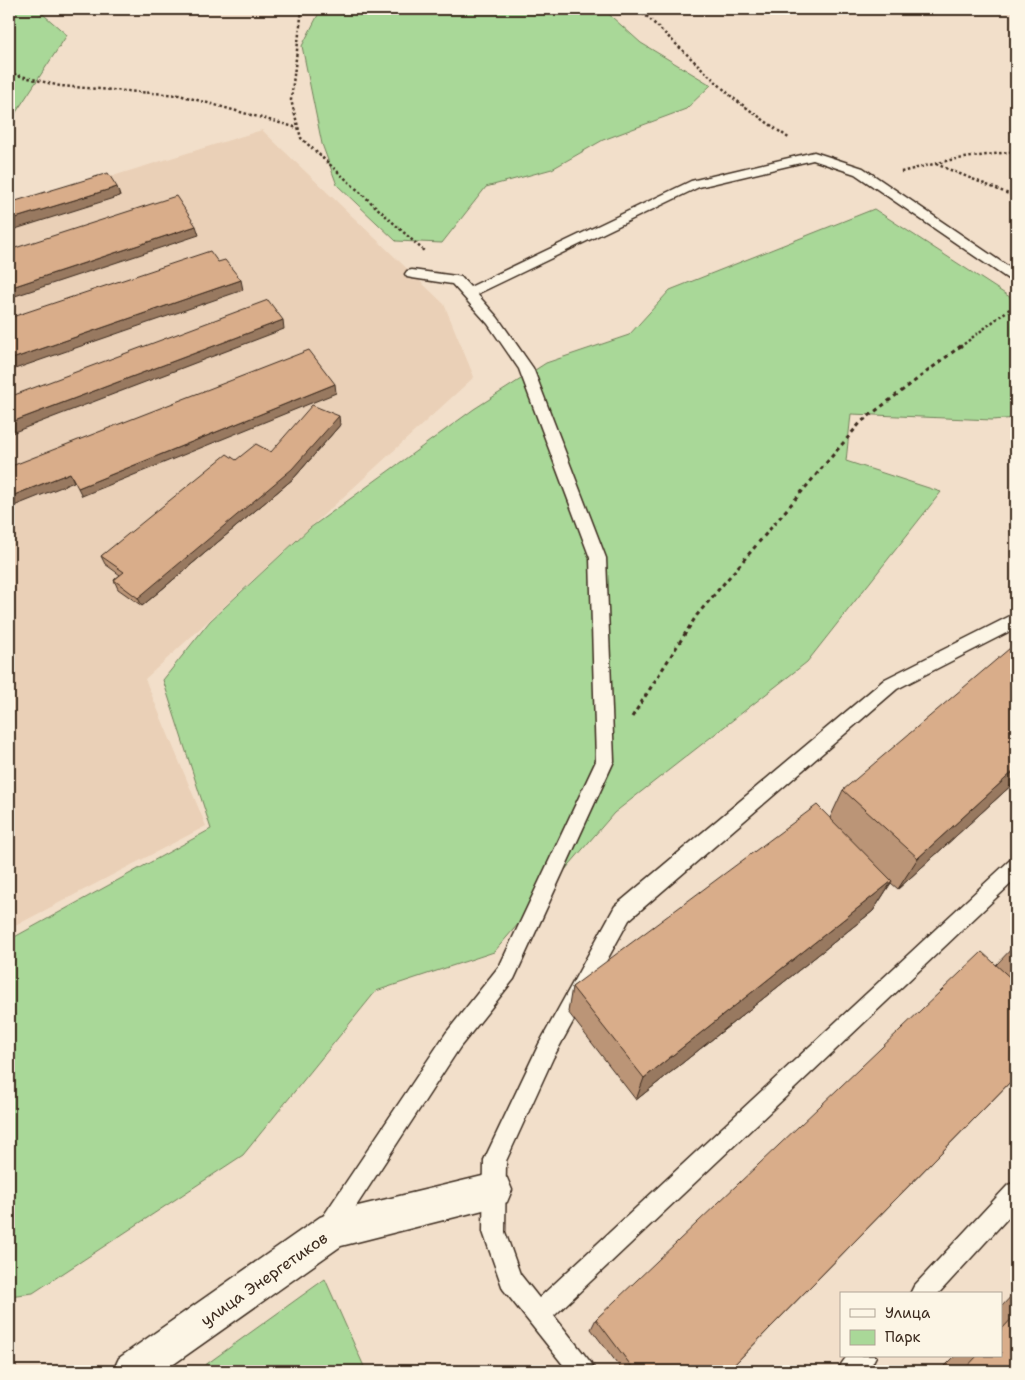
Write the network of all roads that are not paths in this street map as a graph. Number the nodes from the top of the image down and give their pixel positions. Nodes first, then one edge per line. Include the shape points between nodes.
1 (412, 274) dead end
2 (1016, 278) edge
3 (468, 293) junction
4 (1016, 620) edge
5 (1016, 867) edge
6 (495, 1190) junction
7 (1016, 1193) edge
8 (322, 1238) junction
9 (924, 1292) edge
10 (538, 1315) junction
11 (862, 1358) edge
12 (132, 1371) edge
13 (583, 1371) edge
14 (850, 1371) edge

1 - 3 lane via 456,280
2 - 3 lane via 859,171 814,156 695,184
3 - 8 lane via 526,368 598,558 605,761 506,972 452,1040
4 - 6 lane via 891,684 622,913 546,1051 495,1160
5 - 10 lane
6 - 8 street, улица Энергетиков via 333,1230
6 - 10 lane via 494,1232 511,1281
7 - 9 lane
8 - 12 street, улица Энергетиков
10 - 13 lane
11 - 14 lane

